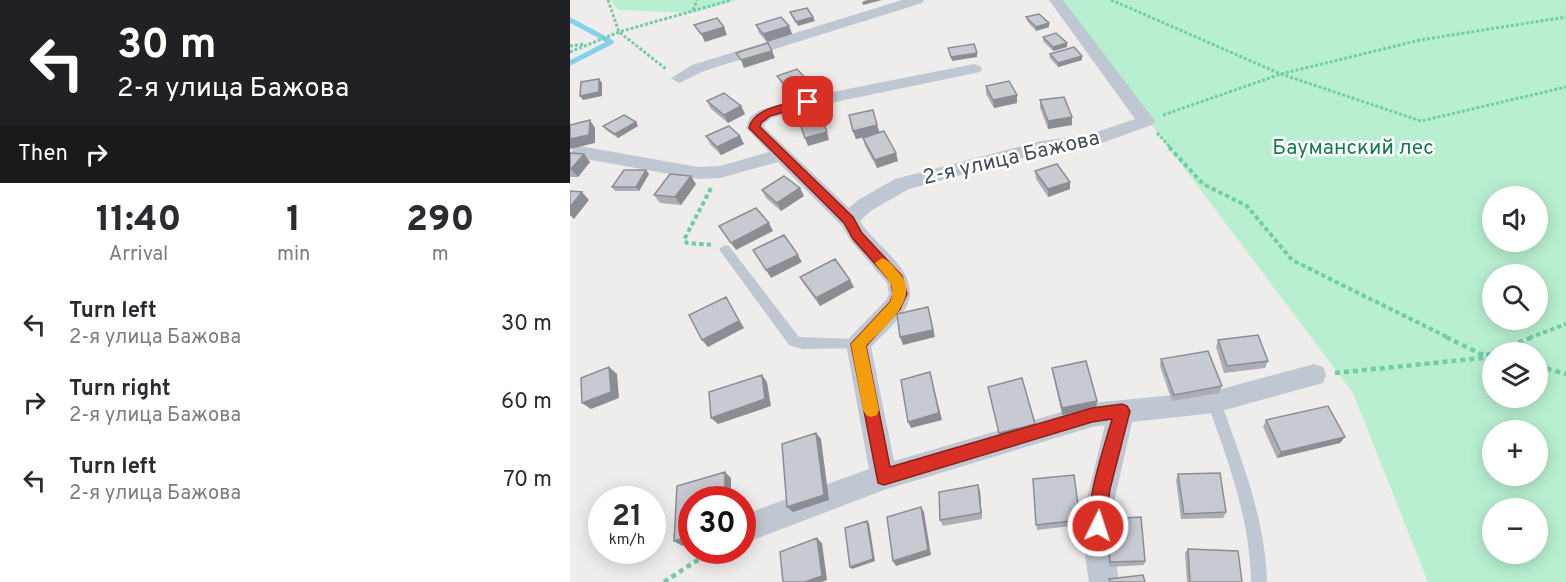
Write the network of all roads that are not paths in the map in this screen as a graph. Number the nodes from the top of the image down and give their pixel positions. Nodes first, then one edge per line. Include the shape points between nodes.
1 (917, 0) edge
2 (1056, 0) edge
3 (974, 69) dead end
4 (679, 78) road end
5 (580, 152) edge
6 (783, 154) junction
7 (849, 220) junction
8 (725, 249) edge
9 (858, 344) junction
10 (1314, 375) road end
11 (1214, 402) junction
12 (1122, 411) junction
13 (884, 477) junction
14 (756, 524) edge
15 (1104, 582) edge
16 (1259, 582) edge

1 - 4 street via 698,68
2 - 7 street, 2-я улица Бажова via 1146,121 1090,141 1041,147 902,184 865,205
3 - 6 street via 766,114 756,121 755,128
5 - 6 street via 698,172 720,172
6 - 7 street
7 - 9 street via 858,236 898,280 900,294 896,305
8 - 9 lane via 794,341
9 - 13 street
10 - 11 street
11 - 12 street
11 - 16 lane via 1253,516
12 - 13 street via 1092,415
12 - 15 street via 1098,510
13 - 14 street

